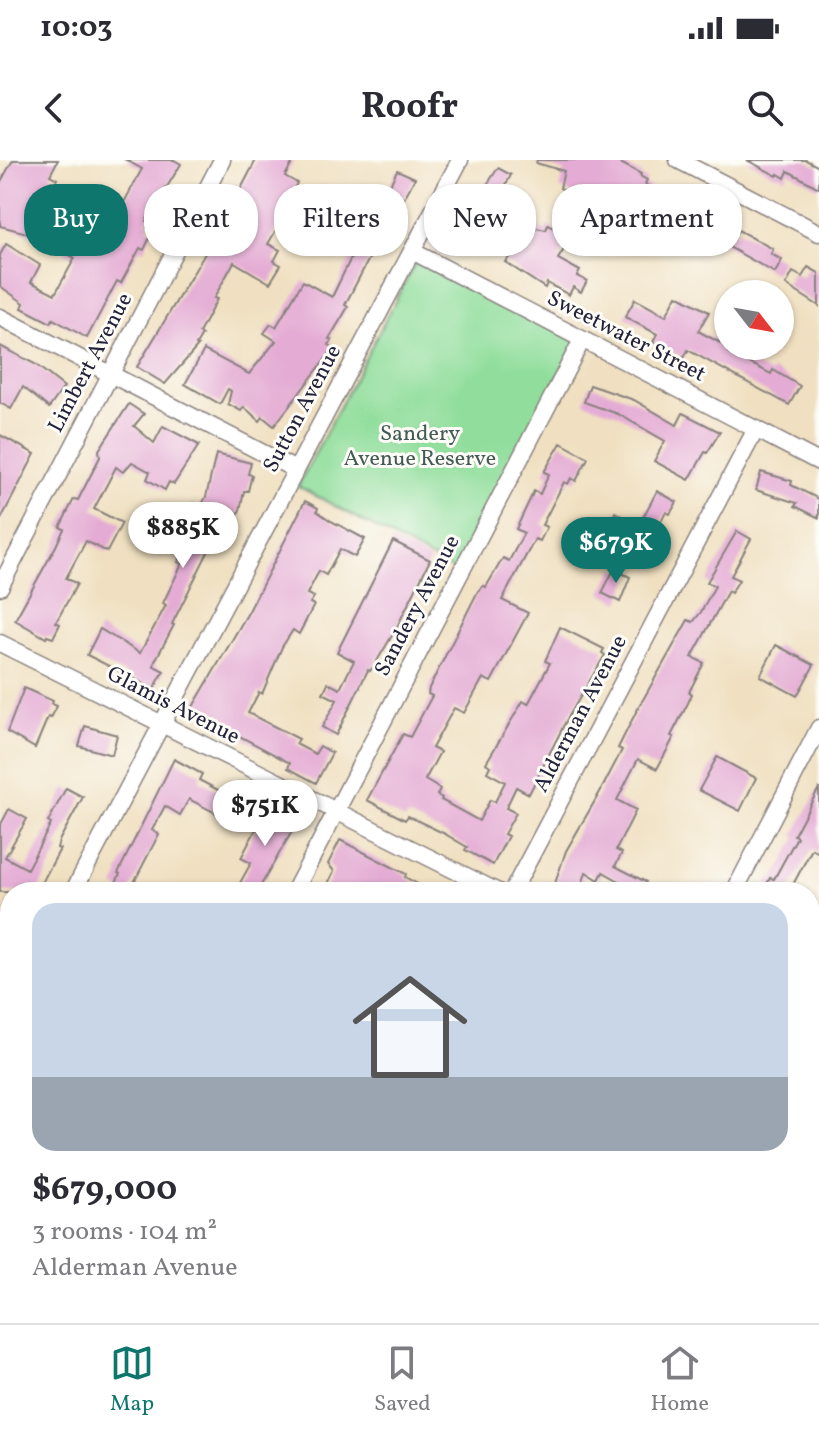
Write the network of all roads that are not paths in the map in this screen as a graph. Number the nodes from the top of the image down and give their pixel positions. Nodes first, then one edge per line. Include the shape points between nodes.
1 (222, 160) edge
2 (460, 160) edge
3 (678, 160) edge
4 (819, 233) edge
5 (412, 251) junction
6 (0, 317) edge
7 (582, 340) junction
8 (110, 373) junction
9 (756, 429) junction
10 (819, 462) edge
11 (296, 470) junction
12 (0, 587) edge
13 (0, 643) edge
14 (161, 725) junction
15 (819, 728) edge
16 (335, 813) junction
17 (78, 882) edge
18 (299, 882) edge
19 (479, 882) edge
20 (517, 882) edge
21 (739, 882) edge

1 - 8 street, Limbert Avenue
2 - 5 street, Sutton Avenue
3 - 4 street
5 - 7 street, Sweetwater Street
5 - 11 street, Sutton Avenue
6 - 8 street
7 - 9 street, Sweetwater Street
7 - 16 street, Sandery Avenue
8 - 11 street
8 - 12 street, Limbert Avenue
9 - 10 street, Sweetwater Street
9 - 20 street, Alderman Avenue
11 - 14 street, Sutton Avenue
13 - 14 street, Glamis Avenue
14 - 16 street, Glamis Avenue
14 - 17 street, Sutton Avenue
15 - 21 street
16 - 18 street, Sandery Avenue
16 - 19 street, Glamis Avenue

